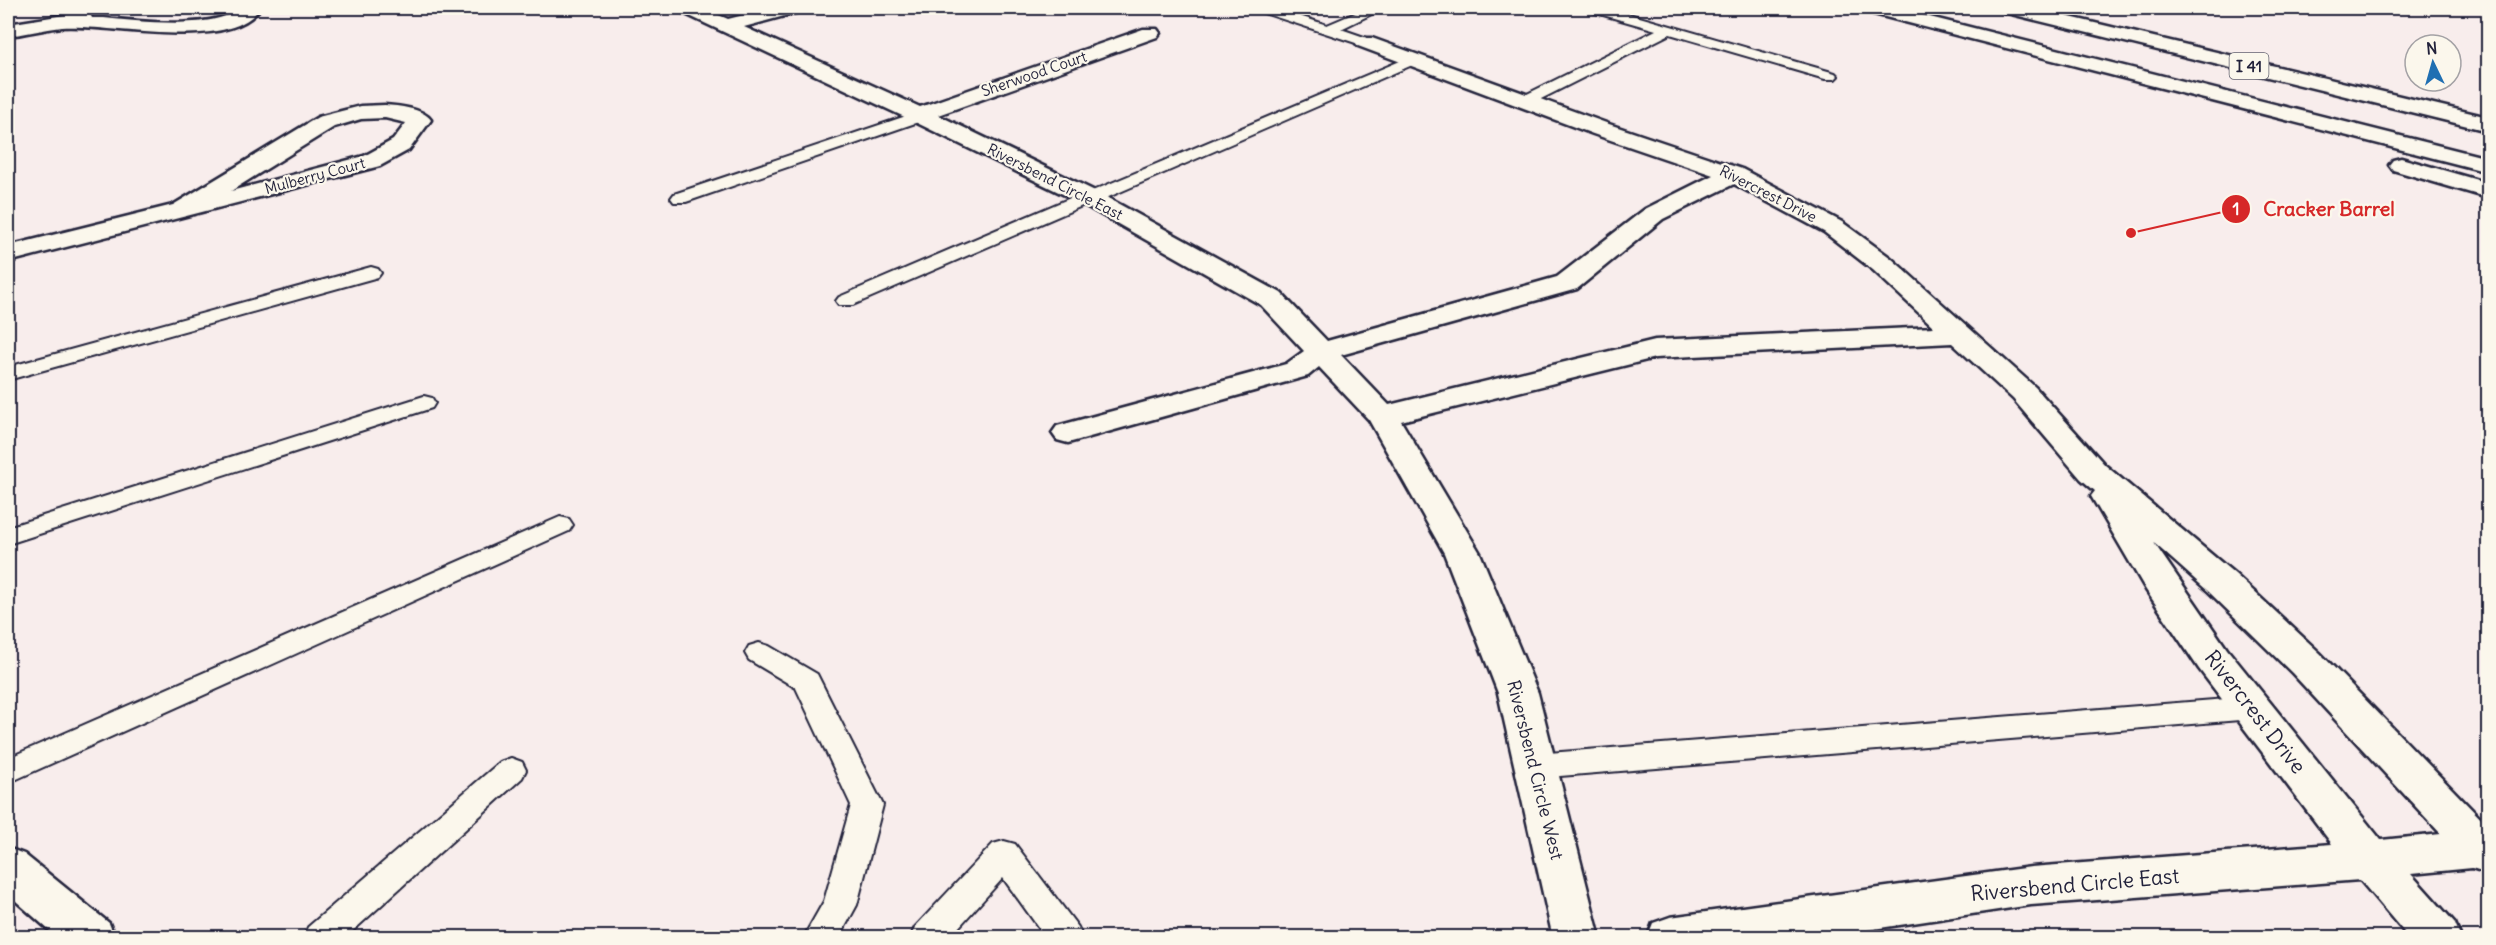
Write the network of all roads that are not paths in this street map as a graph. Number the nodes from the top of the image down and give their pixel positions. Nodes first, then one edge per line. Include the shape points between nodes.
1 (147, 8) edge
2 (251, 8) edge
3 (688, 8) edge
4 (792, 8) edge
5 (1263, 8) edge
6 (1377, 8) edge
7 (1594, 8) edge
8 (1873, 8) edge
9 (2010, 8) edge
10 (62, 21) junction
11 (724, 26) junction
12 (1669, 29) junction
13 (8, 30) edge
14 (1327, 30) junction
15 (1150, 33) dead end
16 (1365, 42) joint
17 (1412, 60) junction
18 (2114, 69) junction
19 (1830, 76) dead end
20 (1525, 101) junction
21 (920, 115) junction
22 (2488, 124) edge
23 (2488, 165) edge
24 (1734, 174) junction
25 (2488, 191) edge
26 (680, 198) dead end
27 (1090, 198) junction
28 (181, 211) junction
29 (8, 254) edge
30 (371, 273) dead end
31 (846, 301) dead end
32 (1959, 334) junction
33 (1322, 352) junction
34 (8, 374) edge
35 (424, 403) dead end
36 (1382, 416) junction
37 (1068, 433) dead end
38 (2093, 472) junction
39 (560, 525) dead end
40 (8, 536) edge
41 (759, 653) dead end
42 (2252, 708) junction
43 (1536, 766) junction
44 (511, 770) dead end
45 (8, 771) edge
46 (2486, 850) edge
47 (2370, 860) junction
48 (8, 867) edge
49 (1785, 929) edge
50 (92, 938) edge
51 (320, 938) edge
52 (820, 938) edge
53 (927, 938) edge
54 (1066, 938) edge
55 (1577, 938) edge
56 (1670, 938) edge
57 (2438, 938) edge

1 - 10 main road
2 - 10 main road via 236,20 188,27
3 - 11 main road, Riversbend Circle East
4 - 11 main road
5 - 14 lane
6 - 14 lane
7 - 12 lane
8 - 18 main road, I 41
9 - 22 main road, I 41
10 - 13 main road
11 - 21 main road, Riversbend Circle East
12 - 19 lane
12 - 20 lane
14 - 16 lane
15 - 21 main road, Sherwood Court
16 - 17 main road, Rivercrest Drive
17 - 20 main road, Rivercrest Drive
17 - 27 lane
18 - 23 main road, I 41
18 - 25 main road
20 - 24 main road, Rivercrest Drive
21 - 26 lane
21 - 27 main road, Riversbend Circle East
24 - 32 main road, Rivercrest Drive via 1833,228 1882,264
24 - 33 main road via 1654,214 1567,283
27 - 31 lane
27 - 33 main road, Riversbend Circle East via 1271,299
28 - 28 main road, Mulberry Court via 372,161 400,145 420,120 404,113 374,110 326,122
28 - 29 main road, Mulberry Court
30 - 34 lane
32 - 36 main road via 1655,349
32 - 38 main road, Rivercrest Drive via 2024,393
33 - 36 main road, Riversbend Circle East
33 - 37 main road via 1298,370
35 - 40 lane
36 - 43 main road, Riversbend Circle West via 1462,553 1518,693
38 - 42 main road, Rivercrest Drive via 2159,581
38 - 46 main road, Rivercrest Drive via 2306,663
39 - 45 lane
41 - 52 lane via 807,681 867,805 840,904
42 - 43 lane
42 - 47 main road, Rivercrest Drive
43 - 55 main road, Riversbend Circle West
44 - 51 lane
46 - 47 main road, Riversbend Circle East
47 - 49 main road, Riversbend Circle East via 2031,886
47 - 57 main road, Rivercrest Drive
48 - 50 main road
49 - 56 main road, Riversbend Circle East
53 - 54 lane via 1004,854

